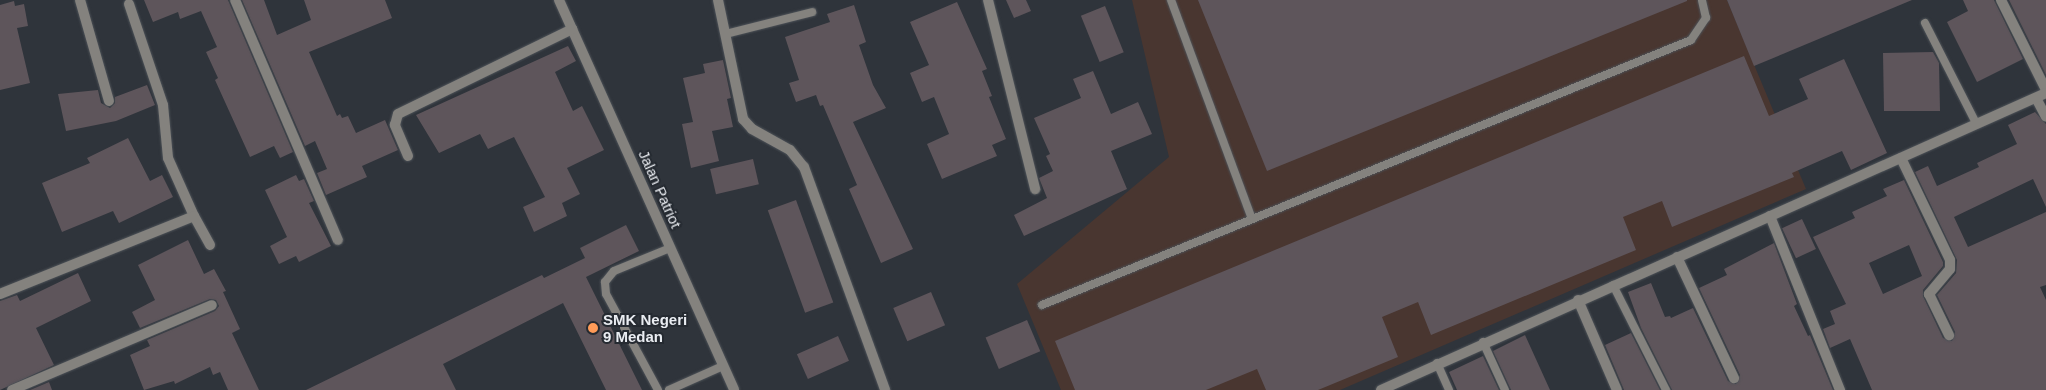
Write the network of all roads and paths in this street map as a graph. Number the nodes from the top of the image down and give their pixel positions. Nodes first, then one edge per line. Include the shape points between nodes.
1 (80, 0) edge
2 (235, 0) edge
3 (559, 0) edge
4 (718, 0) edge
5 (988, 0) edge
6 (1171, 0) edge
7 (1702, 0) edge
8 (2001, 0) edge
9 (129, 4) dead end
10 (812, 12) dead end
11 (1925, 23) dead end
12 (572, 29) junction
13 (726, 34) junction
14 (2046, 91) edge
15 (2036, 98) junction
16 (109, 101) dead end
17 (2046, 117) edge
18 (1976, 123) junction
19 (408, 156) dead end
20 (1901, 158) junction
21 (1035, 189) dead end
22 (194, 216) junction
23 (1770, 216) junction
24 (1252, 219) junction
25 (338, 240) dead end
26 (210, 245) dead end
27 (670, 248) junction
28 (1677, 258) junction
29 (1613, 285) junction
30 (0, 294) edge
31 (1578, 300) junction
32 (212, 305) dead end
33 (1042, 305) dead end
34 (1949, 335) dead end
35 (1484, 342) junction
36 (1437, 363) junction
37 (723, 366) junction
38 (1734, 378) dead end
39 (12, 390) edge
40 (658, 390) edge
41 (669, 390) edge
42 (734, 390) edge
43 (885, 390) edge
44 (1381, 390) edge
45 (1449, 390) edge
46 (1505, 390) edge
47 (1617, 390) edge
48 (1666, 390) edge
49 (1840, 390) edge

1 - 16 street
2 - 25 street
3 - 12 street, Jalan Patriot
4 - 13 street
5 - 21 street
6 - 24 lane
7 - 24 lane via 1706,18 1691,40
8 - 14 street
9 - 22 street via 163,104 168,158
10 - 13 lane
11 - 18 lane
12 - 19 street via 398,114 395,125
12 - 27 street, Jalan Patriot
13 - 43 street via 743,119 752,129 790,150 804,167
14 - 15 street
15 - 17 street
15 - 18 street
18 - 20 street
20 - 23 street
20 - 34 street via 1950,260 1950,269 1929,294
22 - 26 street
22 - 30 street
23 - 28 street
23 - 49 street
24 - 33 lane
27 - 37 street, Jalan Patriot
27 - 40 lane via 614,271 605,282 606,294
28 - 29 street
28 - 38 street
29 - 31 street
29 - 48 lane
31 - 35 street
31 - 47 street
32 - 39 street
35 - 36 street
35 - 46 lane
36 - 44 street
36 - 45 lane
37 - 41 lane
37 - 42 street, Jalan Patriot

